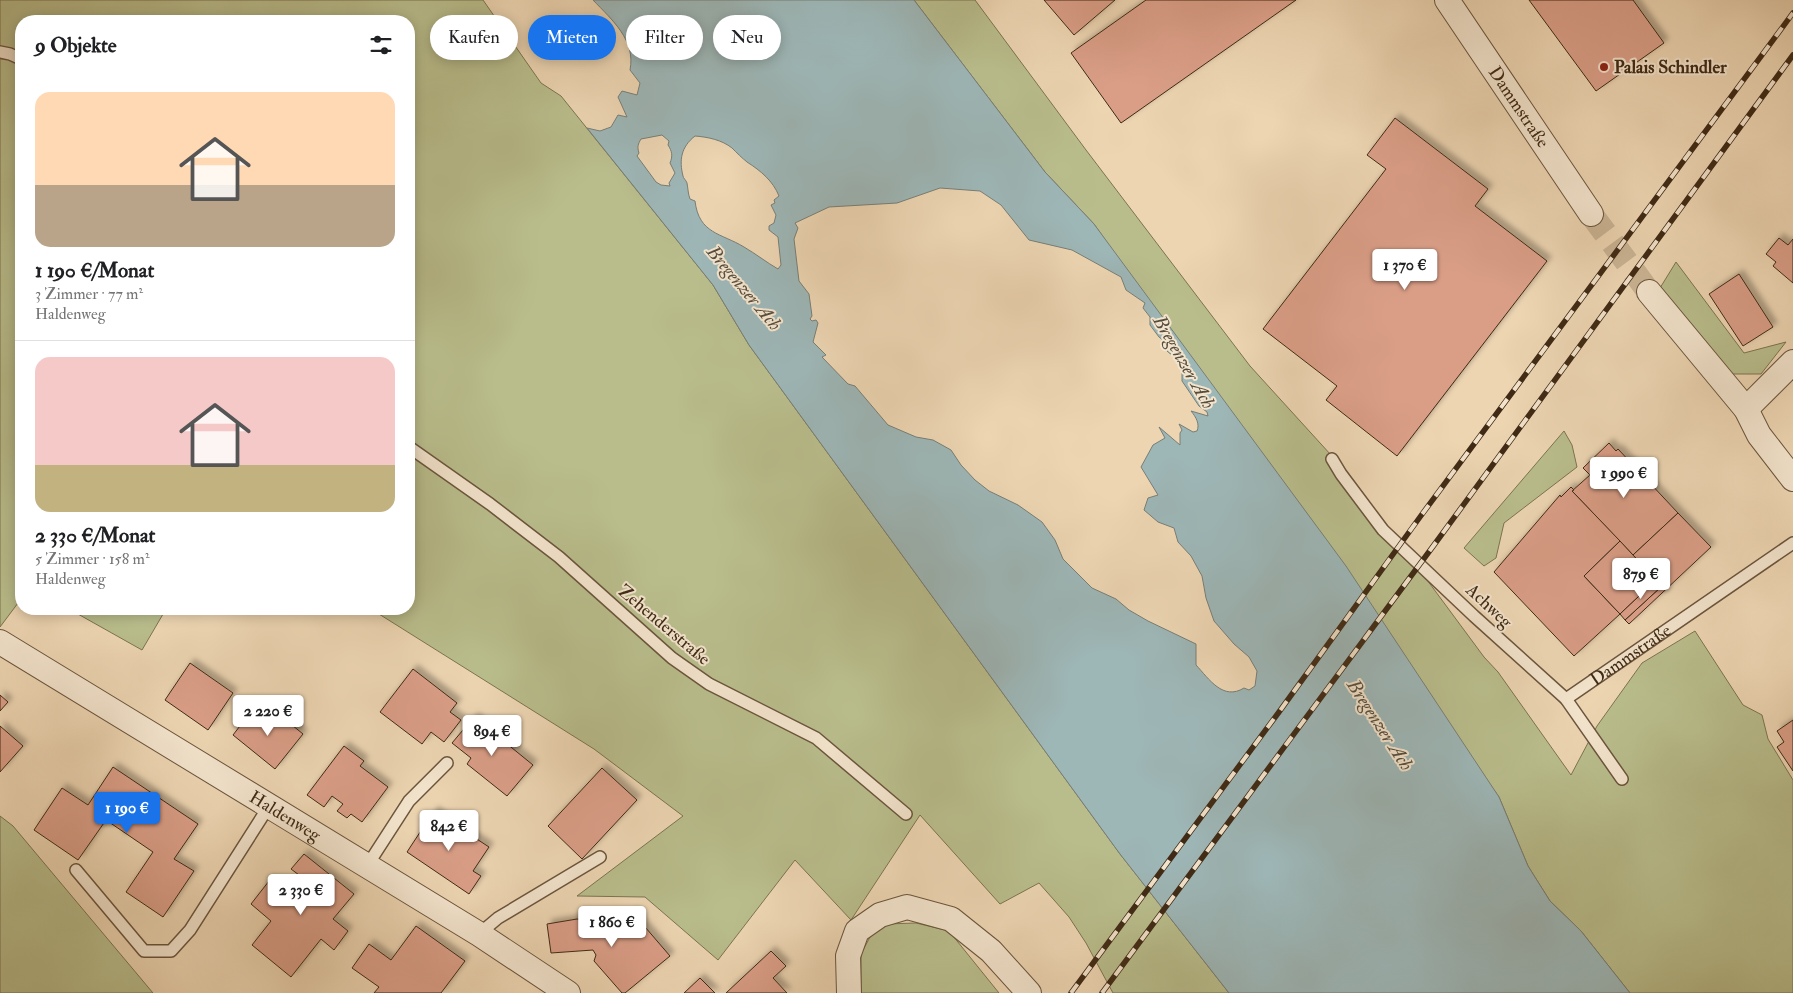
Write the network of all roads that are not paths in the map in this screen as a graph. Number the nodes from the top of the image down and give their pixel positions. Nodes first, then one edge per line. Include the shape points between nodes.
1 (1447, 0) edge
2 (0, 52) edge
3 (15, 57) edge
4 (1591, 214) tunnel mouth
5 (1648, 292) tunnel mouth
6 (1793, 362) edge
7 (1746, 409) junction
8 (415, 450) edge
9 (1332, 459) dead end
10 (1793, 479) edge
11 (1793, 543) edge
12 (0, 642) edge
13 (1566, 699) junction
14 (447, 763) dead end
15 (1622, 779) dead end
16 (269, 806) junction
17 (906, 814) dead end
18 (600, 858) dead end
19 (367, 866) junction
20 (76, 870) dead end
21 (479, 934) junction
22 (568, 993) edge
23 (849, 993) edge
24 (1029, 993) edge

1 - 4 street, Dammstraße
2 - 3 lane
5 - 7 street
6 - 7 street
7 - 10 street via 1759,435
8 - 17 lane, Zehenderstraße via 559,557 672,658 709,684 816,738
9 - 13 lane, Achweg via 1383,530
11 - 13 lane, Dammstraße
12 - 16 street, Haldenweg
13 - 15 lane, Achweg
14 - 19 lane via 409,801
16 - 19 street, Haldenweg
16 - 20 lane via 190,930 170,951 144,951
18 - 21 lane via 498,918
19 - 21 street, Haldenweg
21 - 22 street, Haldenweg
23 - 24 street via 848,956 857,931 880,915 907,907 951,919 991,951

